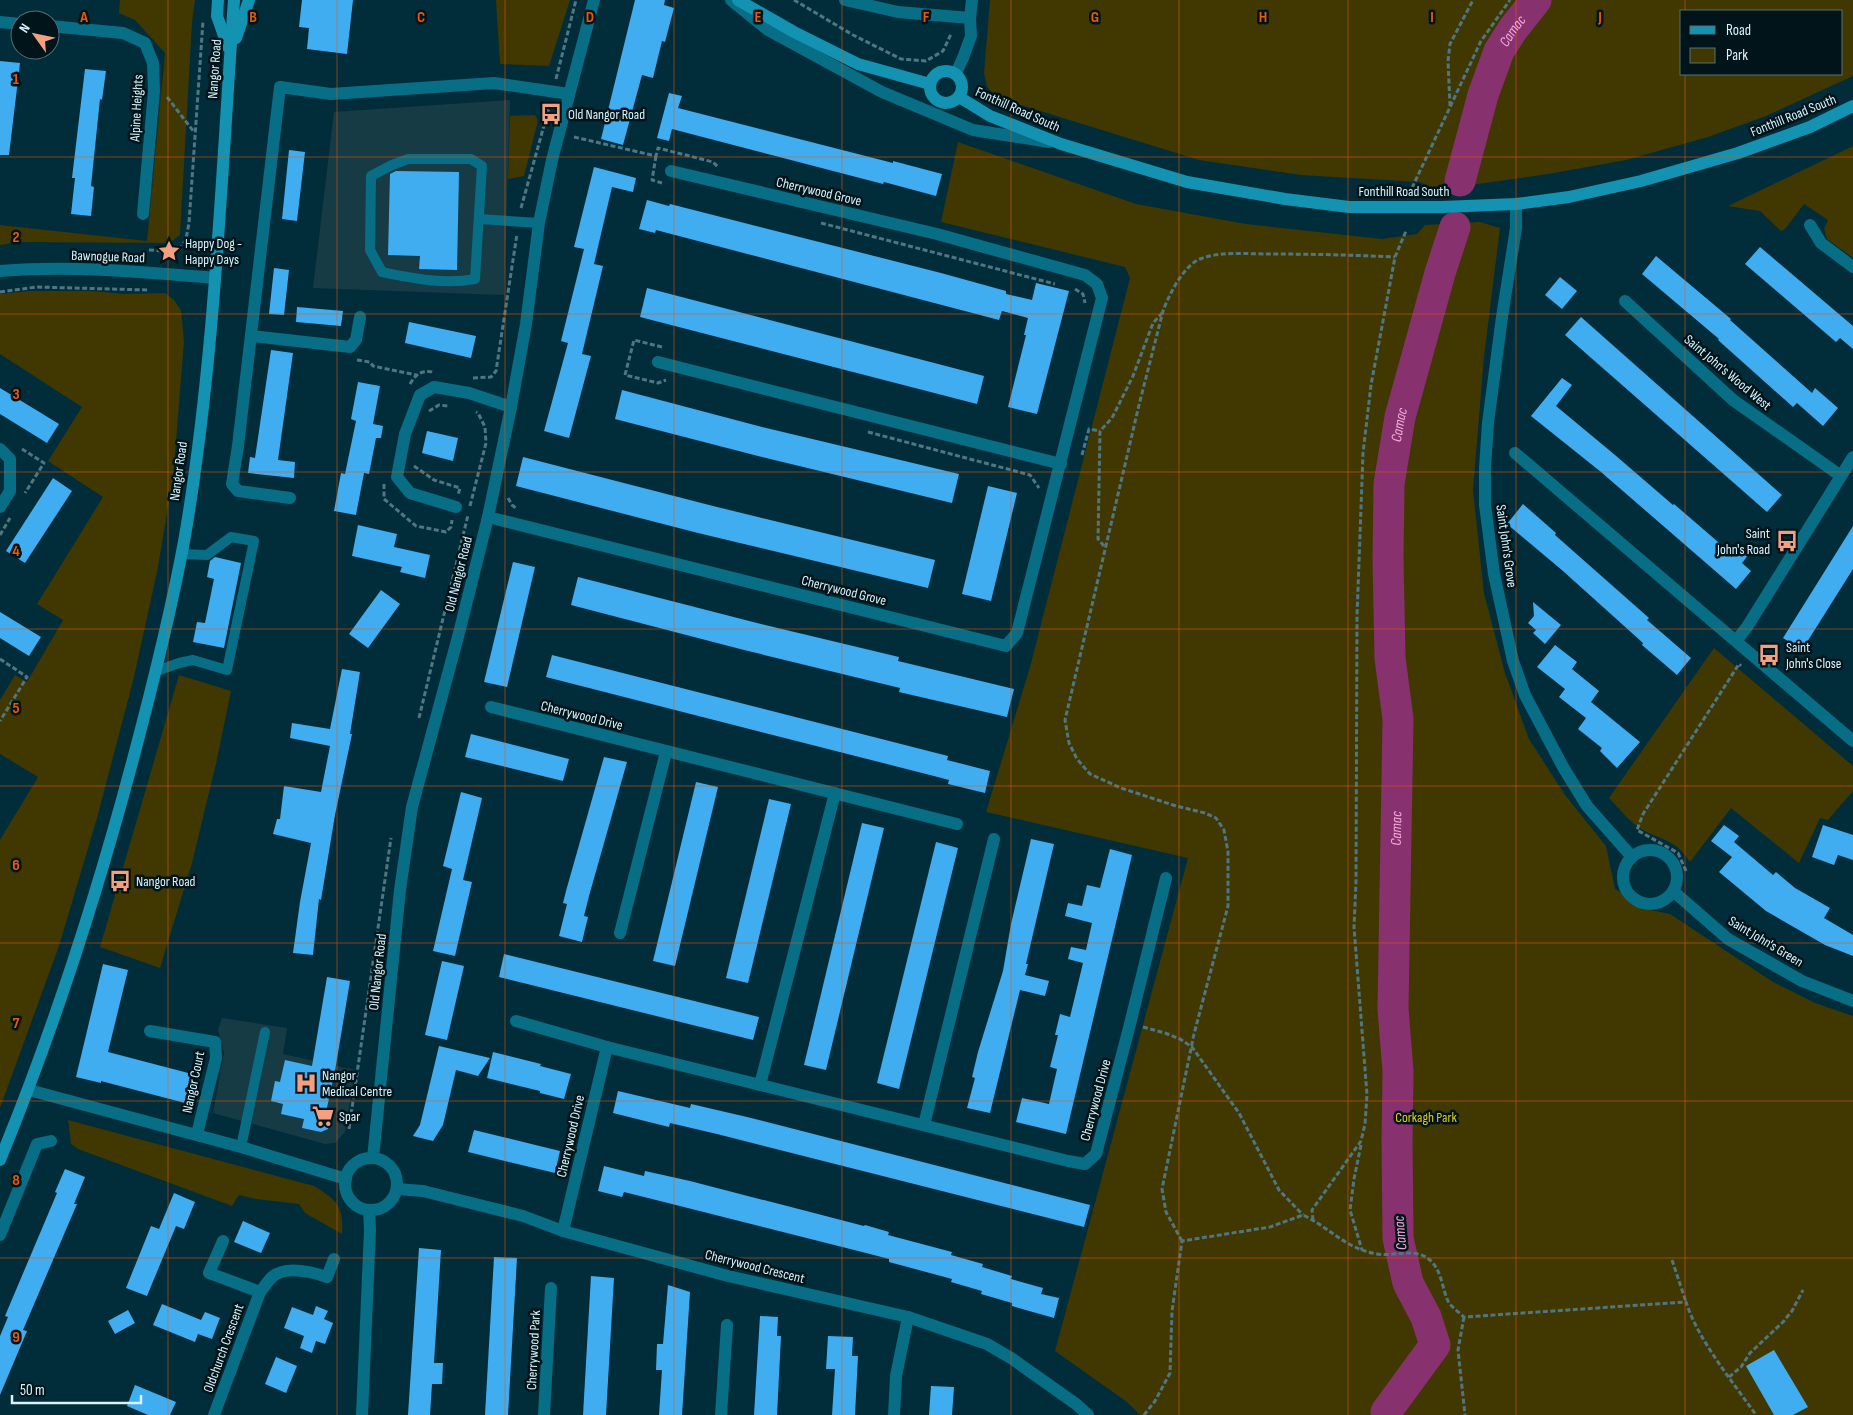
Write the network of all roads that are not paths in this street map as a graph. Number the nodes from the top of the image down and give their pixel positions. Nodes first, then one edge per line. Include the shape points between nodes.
1 (218, 0) edge
2 (234, 0) edge
3 (249, 0) edge
4 (594, 0) edge
5 (731, 0) edge
6 (738, 0) edge
7 (845, 0) edge
8 (972, 0) edge
9 (970, 18) junction
10 (60, 27) edge
11 (230, 54) junction
12 (956, 73) junction
13 (930, 84) junction
14 (569, 94) junction
15 (958, 97) junction
16 (1853, 106) edge
17 (1061, 144) junction
18 (671, 171) dead end
19 (1516, 204) junction
20 (143, 214) dead end
21 (479, 219) junction
22 (539, 223) junction
23 (1810, 225) dead end
24 (1853, 267) edge
25 (0, 271) edge
26 (215, 278) junction
27 (1625, 302) dead end
28 (360, 317) dead end
29 (251, 336) junction
30 (658, 362) dead end
31 (512, 407) junction
32 (0, 449) edge
33 (1515, 453) dead end
34 (1853, 457) edge
35 (1061, 464) junction
36 (1841, 476) junction
37 (290, 498) dead end
38 (0, 507) edge
39 (456, 507) road end
40 (488, 517) junction
41 (181, 554) junction
42 (1736, 641) junction
43 (157, 671) junction
44 (491, 707) dead end
45 (1853, 741) edge
46 (666, 752) junction
47 (835, 792) junction
48 (957, 824) dead end
49 (994, 839) dead end
50 (1632, 857) junction
51 (1166, 878) dead end
52 (1673, 891) junction
53 (620, 934) dead end
54 (1853, 1001) edge
55 (516, 1022) dead end
56 (150, 1031) dead end
57 (265, 1032) dead end
58 (607, 1047) junction
59 (760, 1085) junction
60 (29, 1090) junction
61 (924, 1125) junction
62 (197, 1134) junction
63 (51, 1141) dead end
64 (242, 1146) junction
65 (373, 1158) junction
66 (0, 1160) edge
67 (346, 1179) junction
68 (397, 1189) junction
69 (369, 1210) junction
70 (563, 1231) junction
71 (0, 1235) edge
72 (223, 1240) dead end
73 (334, 1259) dead end
74 (551, 1288) dead end
75 (260, 1292) junction
76 (908, 1317) junction
77 (727, 1325) dead end
78 (214, 1415) edge
79 (362, 1415) edge
80 (544, 1415) edge
81 (721, 1415) edge
82 (894, 1415) edge
83 (1088, 1415) edge

1 - 11 main road via 217,16
2 - 11 main road, Nangor Road
3 - 11 main road
4 - 14 street, Old Nangor Road
5 - 17 street via 768,30 849,75 932,114 973,130
6 - 13 main road via 858,64
7 - 9 street via 898,12
8 - 9 street
9 - 12 street via 970,36
10 - 20 street, Alpine Heights via 123,33 145,43 153,63 154,91
11 - 26 main road, Nangor Road
12 - 13 main road via 940,72
12 - 15 main road, Fonthill Road South via 962,86
13 - 15 main road, Fonthill Road South via 932,96 940,102 950,102
14 - 22 street, Old Nangor Road
14 - 29 street via 494,83 330,94 280,88
15 - 17 main road, Fonthill Road South via 990,116
16 - 19 main road, Fonthill Road South via 1738,153 1641,181 1569,197
17 - 19 main road, Fonthill Road South via 1188,182 1285,199 1349,207
18 - 35 street, Cherrywood Grove via 937,234 1086,275 1097,284 1102,298
19 - 50 street, Saint John's Grove via 1516,228 1488,423 1485,468 1485,505 1494,574 1513,661 1524,694 1587,806
21 - 21 lane via 482,166 471,159 408,159 371,176 370,250 382,272 416,279 462,282 475,279
21 - 22 lane
22 - 31 street, Old Nangor Road
23 - 24 street via 1821,243
25 - 26 street, Bawnogue Road via 44,268
26 - 41 main road, Nangor Road via 206,382
27 - 36 street, Saint John's Wood West via 1733,400
28 - 29 street via 356,340 350,347
29 - 37 street via 232,484 238,492
30 - 35 street
31 - 39 street via 434,387 420,395 405,434 398,477 410,493
31 - 40 street, Old Nangor Road
32 - 38 street via 10,459 10,490
33 - 42 street
34 - 36 street
35 - 40 street, Cherrywood Grove via 1018,633 1006,646
36 - 42 street
40 - 65 street, Old Nangor Road via 412,807 400,890
41 - 43 main road, Nangor Road
41 - 43 lane via 207,555 230,536 254,541 227,670 193,660
42 - 45 street
43 - 60 main road, Nangor Road via 87,921
44 - 46 street, Cherrywood Drive
46 - 47 street, Cherrywood Drive
46 - 53 street
47 - 48 street, Cherrywood Drive
47 - 59 street
49 - 61 street
50 - 52 street via 1648,850 1671,859 1677,875
50 - 52 street via 1624,872 1626,889 1631,896 1647,904 1656,904
51 - 61 street, Cherrywood Drive via 1096,1154 1085,1164
52 - 54 street, Saint John's Green via 1728,939 1802,981
55 - 58 street, Cherrywood Drive
56 - 62 street, Nangor Court via 215,1042 216,1058
57 - 64 lane
58 - 59 street, Cherrywood Drive
58 - 70 street, Cherrywood Drive
59 - 61 street, Cherrywood Drive
60 - 62 street
60 - 66 main road, Nangor Road
62 - 64 street
63 - 71 street via 37,1144
64 - 67 street
65 - 67 street via 354,1165
65 - 68 street via 391,1167
67 - 69 street via 345,1187 352,1202
68 - 69 street via 389,1203
68 - 70 street, Cherrywood Crescent via 423,1191 523,1216
69 - 79 street
70 - 76 street, Cherrywood Crescent via 728,1276
72 - 75 street, Oldchurch Crescent via 210,1273
73 - 75 street, Oldchurch Crescent via 327,1277 291,1270 274,1275
74 - 80 street, Cherrywood Park
75 - 78 street, Oldchurch Crescent
76 - 82 street via 896,1376
76 - 83 street, Cherrywood Crescent via 987,1344
77 - 81 street

